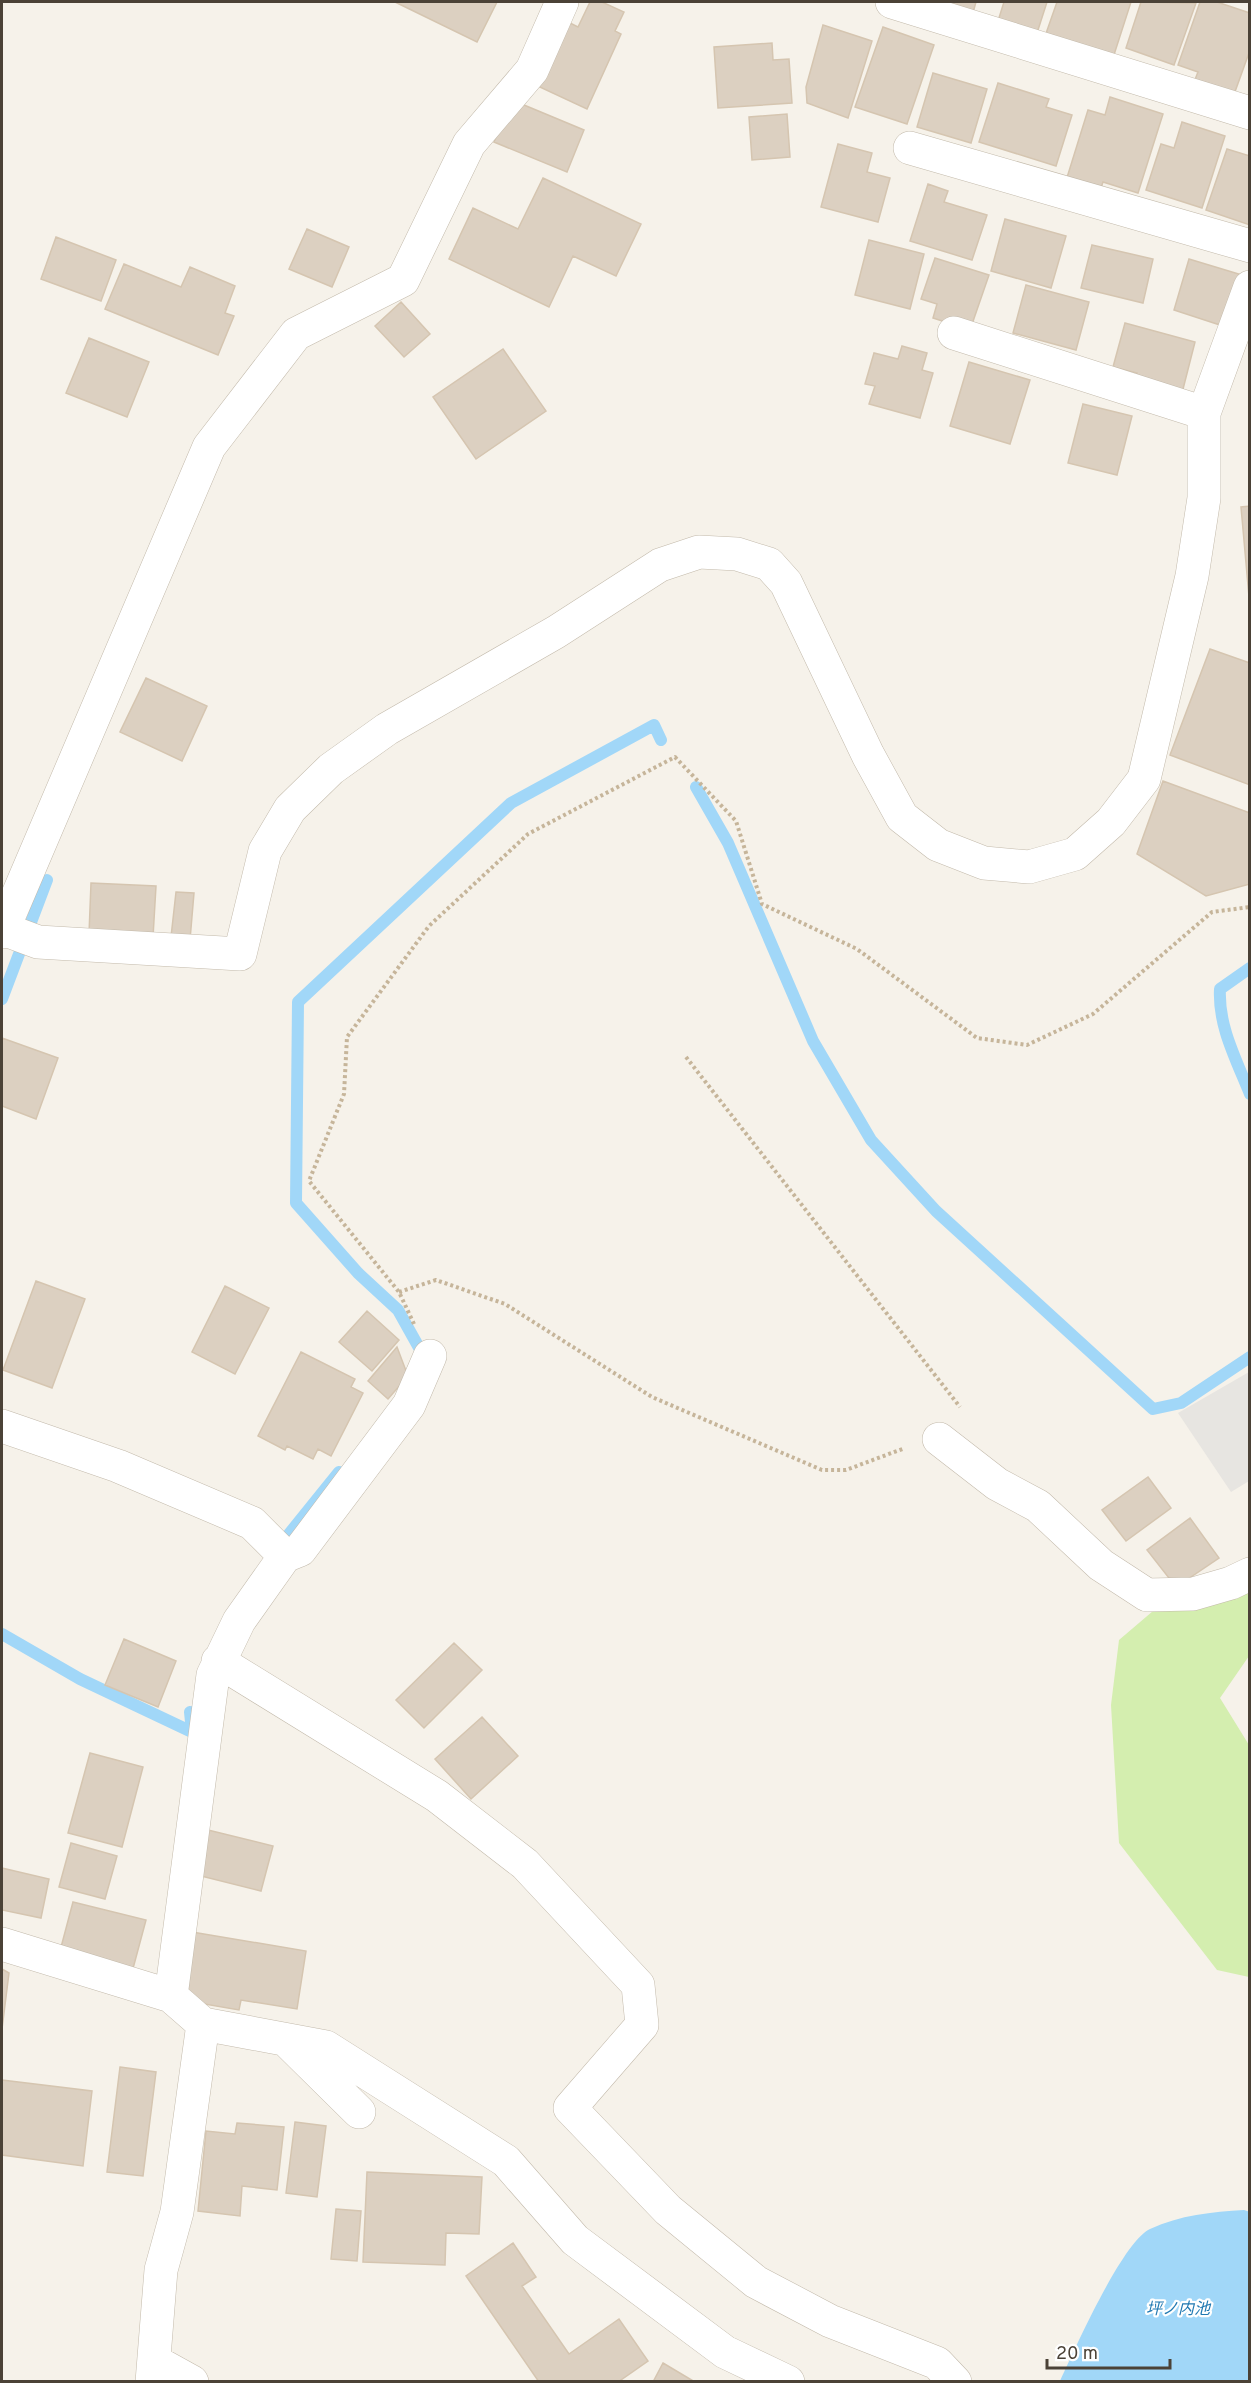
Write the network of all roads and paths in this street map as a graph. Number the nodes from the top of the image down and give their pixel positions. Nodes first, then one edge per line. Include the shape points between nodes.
1 (562, 2) edge
2 (892, 2) edge
3 (1250, 113) edge
4 (910, 148) dead end
5 (1250, 246) edge
6 (1250, 287) edge
7 (954, 333) dead end
8 (1204, 413) junction
9 (1250, 907) edge
10 (15, 934) edge
11 (686, 1057) dead end
12 (430, 1356) dead end
13 (961, 1408) dead end
14 (2, 1426) edge
15 (939, 1439) joint
16 (285, 1556) junction
17 (1250, 1574) edge
18 (218, 1661) junction
19 (2, 1944) edge
20 (171, 1996) junction
21 (203, 2024) junction
22 (286, 2040) junction
23 (359, 2112) dead end
24 (153, 2371) edge
25 (192, 2382) edge
26 (788, 2382) edge
27 (955, 2382) edge

1 - 10 street via 532,70 469,144 403,280 296,334 208,447
2 - 3 street
4 - 5 street
6 - 8 street
7 - 8 street
8 - 10 street via 1204,498 1192,576 1144,779 1111,822 1075,854 1029,867 984,863 938,845 902,817 786,583 769,564 737,554 699,552 660,566 556,632 387,729 332,770 290,809 265,851 240,954
9 - 15 path via 1212,912 1084,1019 1027,1045 977,1038 857,949 762,904 736,821 675,757 528,834 429,926 347,1036 344,1094 309,1181 399,1292 436,1280 505,1304 652,1397 822,1470 846,1470
11 - 13 path
12 - 16 street via 409,1405 300,1550
14 - 16 street via 118,1466 252,1522
15 - 17 street via 998,1484 1038,1506 1101,1565 1147,1595 1193,1594
16 - 18 street via 238,1621
18 - 20 street
18 - 27 street via 437,1796 525,1864 638,1985 642,2025 570,2108 668,2210 756,2282 830,2321 937,2363
19 - 20 street
20 - 21 street
21 - 22 street
21 - 24 street via 177,2212 161,2270
22 - 23 street
22 - 26 street via 326,2047 506,2161 575,2240 725,2352
24 - 25 street

